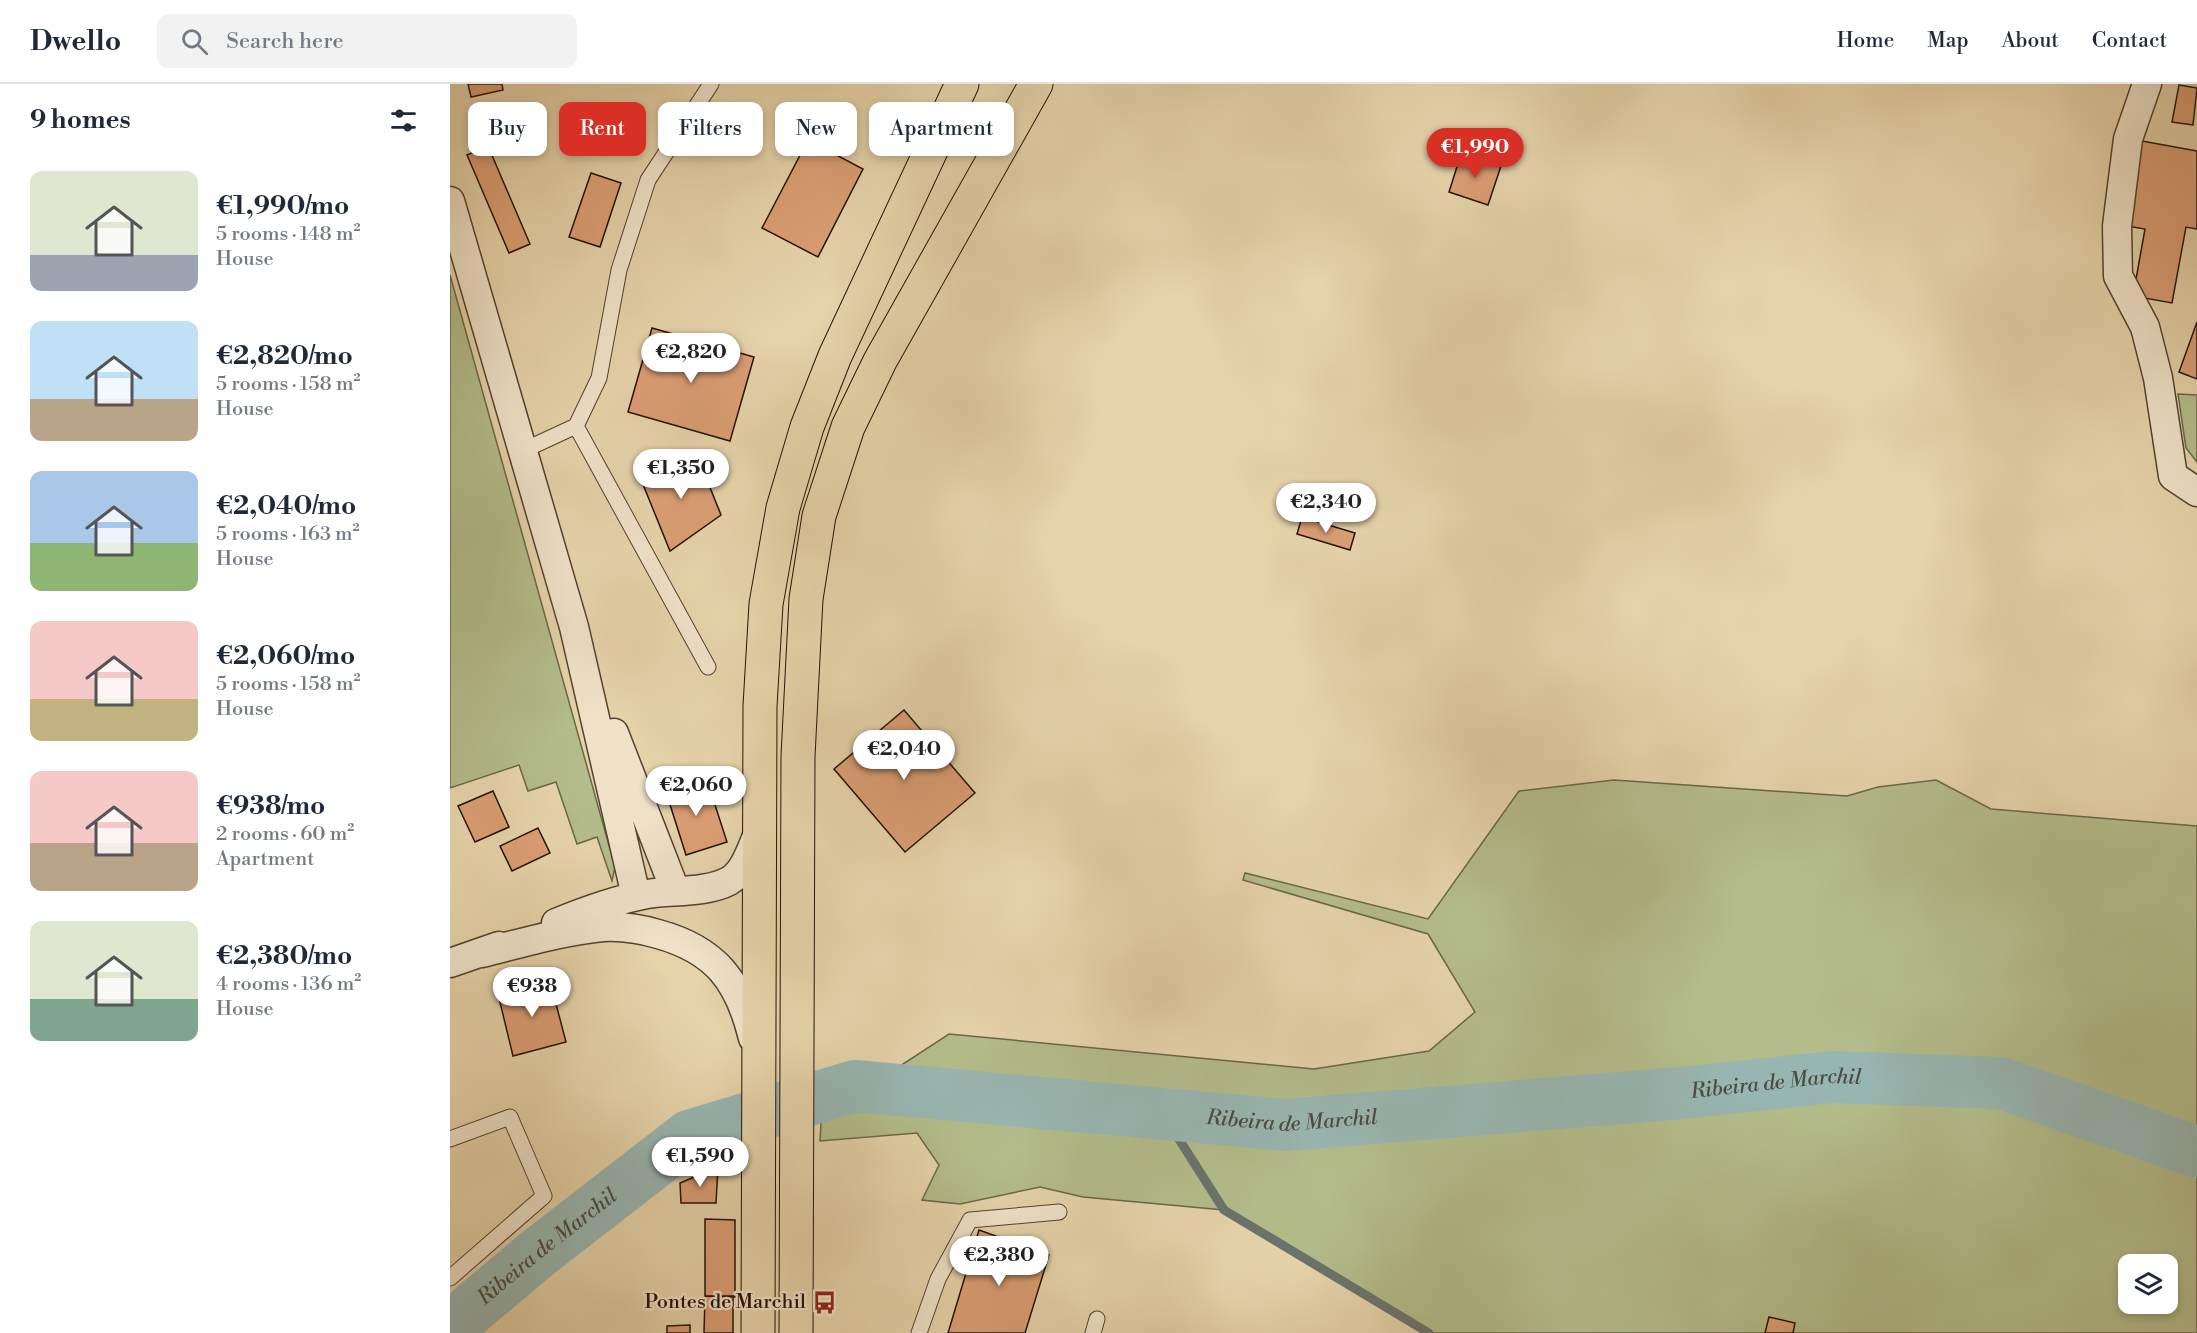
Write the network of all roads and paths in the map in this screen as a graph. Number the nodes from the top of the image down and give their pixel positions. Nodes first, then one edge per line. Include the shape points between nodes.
1 (711, 84) edge
2 (962, 84) edge
3 (1036, 84) edge
4 (2147, 84) edge
5 (450, 201) edge
6 (576, 426) junction
7 (522, 452) junction
8 (2197, 492) edge
9 (574, 627) junction
10 (708, 667) dead end
11 (759, 830) junction
12 (675, 890) junction
13 (636, 896) junction
14 (482, 953) junction
15 (450, 963) edge
16 (759, 1061) junction
17 (450, 1138) edge
18 (1059, 1212) dead end
19 (450, 1278) edge
20 (758, 1333) edge
21 (796, 1333) edge
22 (919, 1333) edge

1 - 6 lane via 648,180 619,270 599,378
2 - 11 main road via 835,356 807,427 783,508 766,604
3 - 21 main road via 880,361 848,427 819,516 806,599 798,756
4 - 8 street via 2128,139 2117,226 2118,276 2145,327 2158,378 2173,476
5 - 7 street
6 - 7 lane
6 - 10 lane
7 - 9 street
9 - 12 street
9 - 13 street
11 - 12 street via 744,865 730,881
11 - 16 main road
12 - 13 street
13 - 14 street via 594,907
14 - 15 street
14 - 16 street via 605,927 645,930 683,941 708,956 729,978 745,1006
16 - 20 main road
17 - 19 lane via 510,1117 544,1196
18 - 22 lane via 970,1220 938,1279

